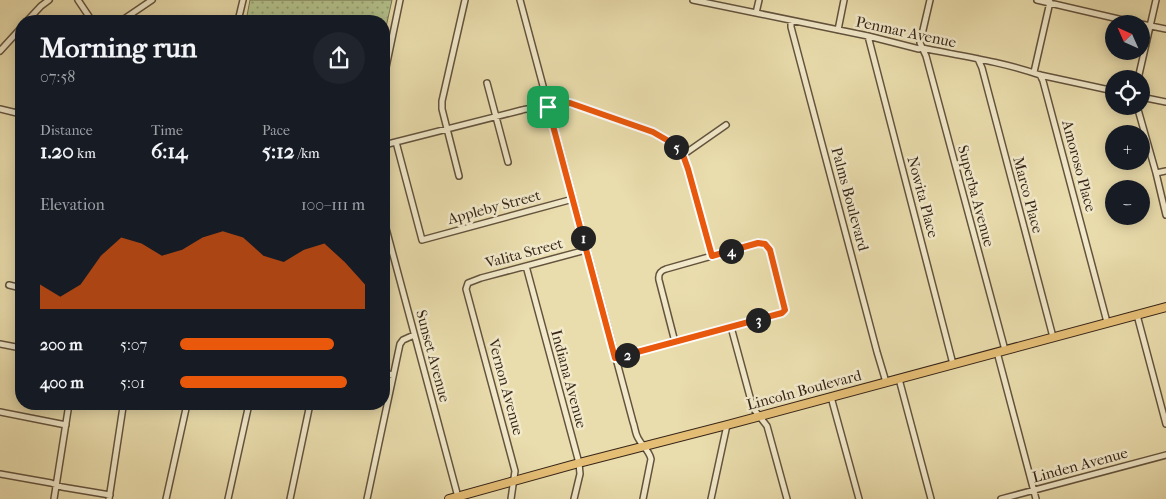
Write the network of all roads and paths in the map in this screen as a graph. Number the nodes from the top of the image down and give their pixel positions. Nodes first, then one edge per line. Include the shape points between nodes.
1 (49, 0) edge
2 (78, 0) edge
3 (152, 0) edge
4 (243, 0) edge
5 (400, 0) edge
6 (465, 0) edge
7 (520, 0) edge
8 (693, 0) edge
9 (759, 0) edge
10 (844, 0) edge
11 (930, 0) edge
12 (1036, 0) edge
13 (1156, 0) edge
14 (1049, 2) edge
15 (756, 13) junction
16 (33, 15) edge
17 (88, 15) edge
18 (129, 15) edge
19 (239, 15) edge
20 (1105, 15) edge
21 (791, 21) junction
22 (1150, 26) joint
23 (1166, 29) edge
24 (838, 30) junction
25 (15, 35) edge
26 (868, 36) junction
27 (390, 48) edge
28 (922, 48) junction
29 (0, 51) edge
30 (978, 59) junction
31 (1034, 72) junction
32 (1040, 75) junction
33 (487, 83) dead end
34 (1105, 89) edge
35 (1150, 99) edge
36 (1166, 102) edge
37 (548, 107) junction
38 (0, 109) edge
39 (15, 113) edge
40 (1140, 115) edge
41 (495, 117) junction
42 (726, 125) dead end
43 (446, 129) junction
44 (396, 142) junction
45 (390, 144) edge
46 (683, 155) junction
47 (508, 162) dead end
48 (1166, 171) edge
49 (1156, 173) junction
50 (459, 176) dead end
51 (573, 199) junction
52 (1166, 215) edge
53 (390, 244) edge
54 (586, 250) junction
55 (712, 256) junction
56 (526, 266) junction
57 (468, 283) joint
58 (9, 285) dead end
59 (15, 286) edge
60 (1166, 307) edge
61 (1137, 315) junction
62 (1107, 322) junction
63 (731, 327) junction
64 (414, 335) junction
65 (1053, 338) junction
66 (675, 342) junction
67 (0, 344) edge
68 (15, 347) edge
69 (1001, 351) junction
70 (615, 358) junction
71 (953, 364) junction
72 (390, 374) edge
73 (393, 375) junction
74 (899, 379) junction
75 (886, 382) junction
76 (390, 389) edge
77 (831, 396) junction
78 (69, 410) edge
79 (123, 410) edge
80 (186, 410) edge
81 (248, 410) edge
82 (309, 410) edge
83 (386, 410) edge
84 (0, 412) edge
85 (759, 416) junction
86 (1166, 424) edge
87 (66, 425) junction
88 (727, 425) junction
89 (645, 446) junction
90 (1166, 455) edge
91 (579, 463) junction
92 (0, 474) edge
93 (514, 481) junction
94 (56, 485) junction
95 (1034, 490) junction
96 (109, 497) edge
97 (458, 497) junction
98 (54, 499) edge
99 (166, 499) edge
100 (228, 499) edge
101 (290, 499) edge
102 (367, 499) edge
103 (449, 499) edge
104 (510, 499) edge
105 (574, 499) edge
106 (643, 499) edge
107 (711, 499) edge
108 (787, 499) edge
109 (859, 499) edge
110 (931, 499) edge
111 (1001, 499) edge
112 (1036, 499) edge

1 - 16 street
2 - 17 street
3 - 18 street
4 - 19 street
5 - 27 street
6 - 43 street via 442,101
7 - 37 street
8 - 15 street, Penmar Avenue
9 - 15 street
10 - 24 street
11 - 28 street via 920,43
12 - 14 street
13 - 22 street
14 - 20 street
14 - 31 street
15 - 21 street, Penmar Avenue
21 - 24 street, Penmar Avenue
21 - 75 street, Palms Boulevard
22 - 23 street
24 - 26 street, Penmar Avenue
25 - 29 street
26 - 28 street, Penmar Avenue
26 - 71 street, Nowita Place
28 - 30 street, Penmar Avenue
28 - 69 street, Superba Avenue
30 - 31 street, Penmar Avenue
30 - 65 street, Marco Place
31 - 32 street, Penmar Avenue
32 - 34 street, Penmar Avenue
32 - 62 street, Amoroso Place
33 - 41 street
35 - 36 street
37 - 41 street
37 - 46 street via 570,103 643,128 672,143
37 - 51 street
38 - 39 street
40 - 49 street
41 - 43 street
41 - 47 street
42 - 46 street
43 - 44 street
43 - 50 street
44 - 45 street
44 - 51 street, Appleby Street via 422,240
46 - 55 street
48 - 49 street
49 - 52 street
51 - 54 street
53 - 64 street, Sunset Avenue
54 - 56 street, Valita Street
54 - 70 street
55 - 63 street via 758,243 765,244 770,250 785,310
55 - 66 street via 666,268 659,273
56 - 57 street, Valita Street
56 - 91 street, Indiana Avenue
57 - 93 street, Vernon Avenue via 466,289 516,471
58 - 59 street
60 - 61 highway, Lincoln Boulevard
61 - 62 highway, Lincoln Boulevard
61 - 86 street
62 - 65 highway, Lincoln Boulevard
63 - 66 street
63 - 85 street via 753,408
64 - 73 street via 400,344
64 - 97 street, Sunset Avenue
65 - 69 highway, Lincoln Boulevard
66 - 70 street
67 - 68 street
69 - 71 highway, Lincoln Boulevard
69 - 95 street, Superba Avenue
70 - 89 street via 638,438
71 - 74 highway, Lincoln Boulevard
72 - 73 street
73 - 76 street
74 - 75 highway, Lincoln Boulevard
74 - 110 street
75 - 77 highway, Lincoln Boulevard
77 - 85 highway, Lincoln Boulevard
77 - 109 street
78 - 87 street
79 - 96 street
80 - 99 street
81 - 100 street
82 - 101 street
83 - 102 street
84 - 87 street
85 - 88 highway, Lincoln Boulevard
85 - 108 street via 767,426
87 - 94 street
88 - 89 highway, Lincoln Boulevard
88 - 107 street
89 - 91 highway, Lincoln Boulevard
89 - 106 street via 651,459
90 - 95 street, Linden Avenue
91 - 93 highway, Lincoln Boulevard
91 - 105 street, Indiana Avenue via 580,474
92 - 94 street
93 - 97 highway, Lincoln Boulevard
93 - 104 street, Vernon Avenue
94 - 96 street
94 - 98 street
95 - 111 street, Linden Avenue
95 - 112 street, Superba Avenue
97 - 103 highway, Lincoln Boulevard

